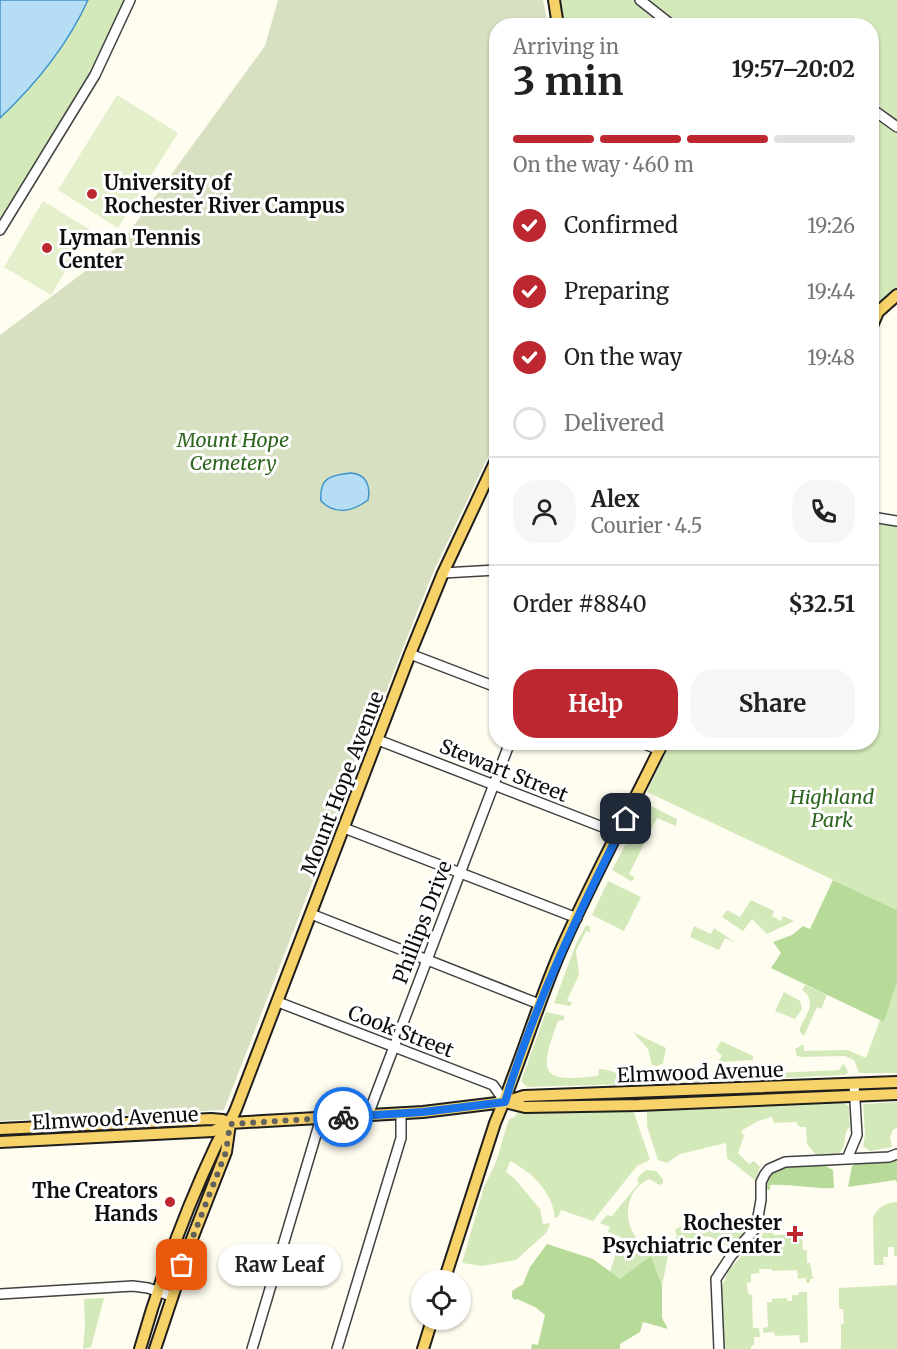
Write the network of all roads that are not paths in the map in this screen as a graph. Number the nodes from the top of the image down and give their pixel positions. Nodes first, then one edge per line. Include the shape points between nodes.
1 (130, 0) edge
2 (554, 0) edge
3 (640, 0) edge
4 (557, 18) edge
5 (663, 18) edge
6 (879, 114) edge
7 (897, 128) edge
8 (0, 230) edge
9 (897, 295) edge
10 (879, 309) edge
11 (489, 475) edge
12 (879, 518) edge
13 (897, 521) edge
14 (489, 570) edge
15 (443, 573) junction
16 (410, 654) junction
17 (489, 684) edge
18 (378, 740) junction
19 (507, 750) edge
20 (660, 750) edge
21 (494, 785) junction
22 (344, 828) junction
23 (618, 834) junction
24 (460, 873) junction
25 (311, 914) junction
26 (577, 918) junction
27 (427, 960) junction
28 (278, 1002) junction
29 (539, 1004) junction
30 (393, 1047) junction
31 (897, 1082) edge
32 (854, 1084) junction
33 (897, 1094) edge
34 (855, 1096) junction
35 (505, 1102) junction
36 (401, 1113) junction
37 (368, 1115) junction
38 (321, 1118) junction
39 (230, 1124) junction
40 (0, 1129) edge
41 (0, 1142) edge
42 (897, 1154) edge
43 (847, 1159) junction
44 (448, 1270) edge
45 (157, 1291) junction
46 (0, 1294) edge
47 (171, 1296) junction
48 (429, 1330) edge
49 (140, 1349) edge
50 (155, 1349) edge
51 (252, 1349) edge
52 (337, 1349) edge
53 (423, 1349) edge
54 (719, 1349) edge

1 - 8 street via 95,75
2 - 4 main road
3 - 5 street
6 - 7 street
9 - 10 main road
11 - 15 main road, Mount Hope Avenue
12 - 13 street
14 - 15 street
15 - 16 main road, Mount Hope Avenue
16 - 17 street
16 - 18 main road, Mount Hope Avenue
18 - 21 street, Stewart Street
18 - 22 main road, Mount Hope Avenue
19 - 21 street, Phillips Drive
20 - 23 main road
21 - 23 street, Stewart Street
21 - 24 street, Phillips Drive
22 - 24 street
22 - 25 main road, Mount Hope Avenue
23 - 26 main road
24 - 26 street
24 - 27 street, Phillips Drive
25 - 27 street
25 - 28 main road, Mount Hope Avenue
26 - 29 main road
27 - 29 street
27 - 30 street, Phillips Drive
28 - 30 street, Cook Street
28 - 39 main road, Mount Hope Avenue
29 - 35 main road
30 - 35 street, Cook Street via 493,1085
30 - 37 street, Phillips Drive
31 - 32 main road, Elmwood Avenue
32 - 34 street
32 - 35 main road, Elmwood Avenue via 524,1096
33 - 34 main road, Elmwood Avenue
34 - 35 main road, Elmwood Avenue via 536,1107
34 - 43 street via 857,1135
35 - 36 main road, Elmwood Avenue
35 - 44 main road
36 - 37 main road, Elmwood Avenue
36 - 52 street via 401,1138
37 - 38 main road, Elmwood Avenue
38 - 39 main road, Elmwood Avenue
38 - 51 street
39 - 40 main road, Elmwood Avenue via 211,1119
39 - 41 main road, Elmwood Avenue via 213,1131
39 - 45 main road, Mount Hope Avenue via 188,1209
39 - 47 main road, Mount Hope Avenue via 226,1152
42 - 43 street
43 - 54 street via 785,1162 765,1174 756,1228 716,1279
45 - 46 street via 133,1286
45 - 47 street
45 - 49 main road, Mount Hope Avenue
47 - 50 main road, Mount Hope Avenue
48 - 53 main road

